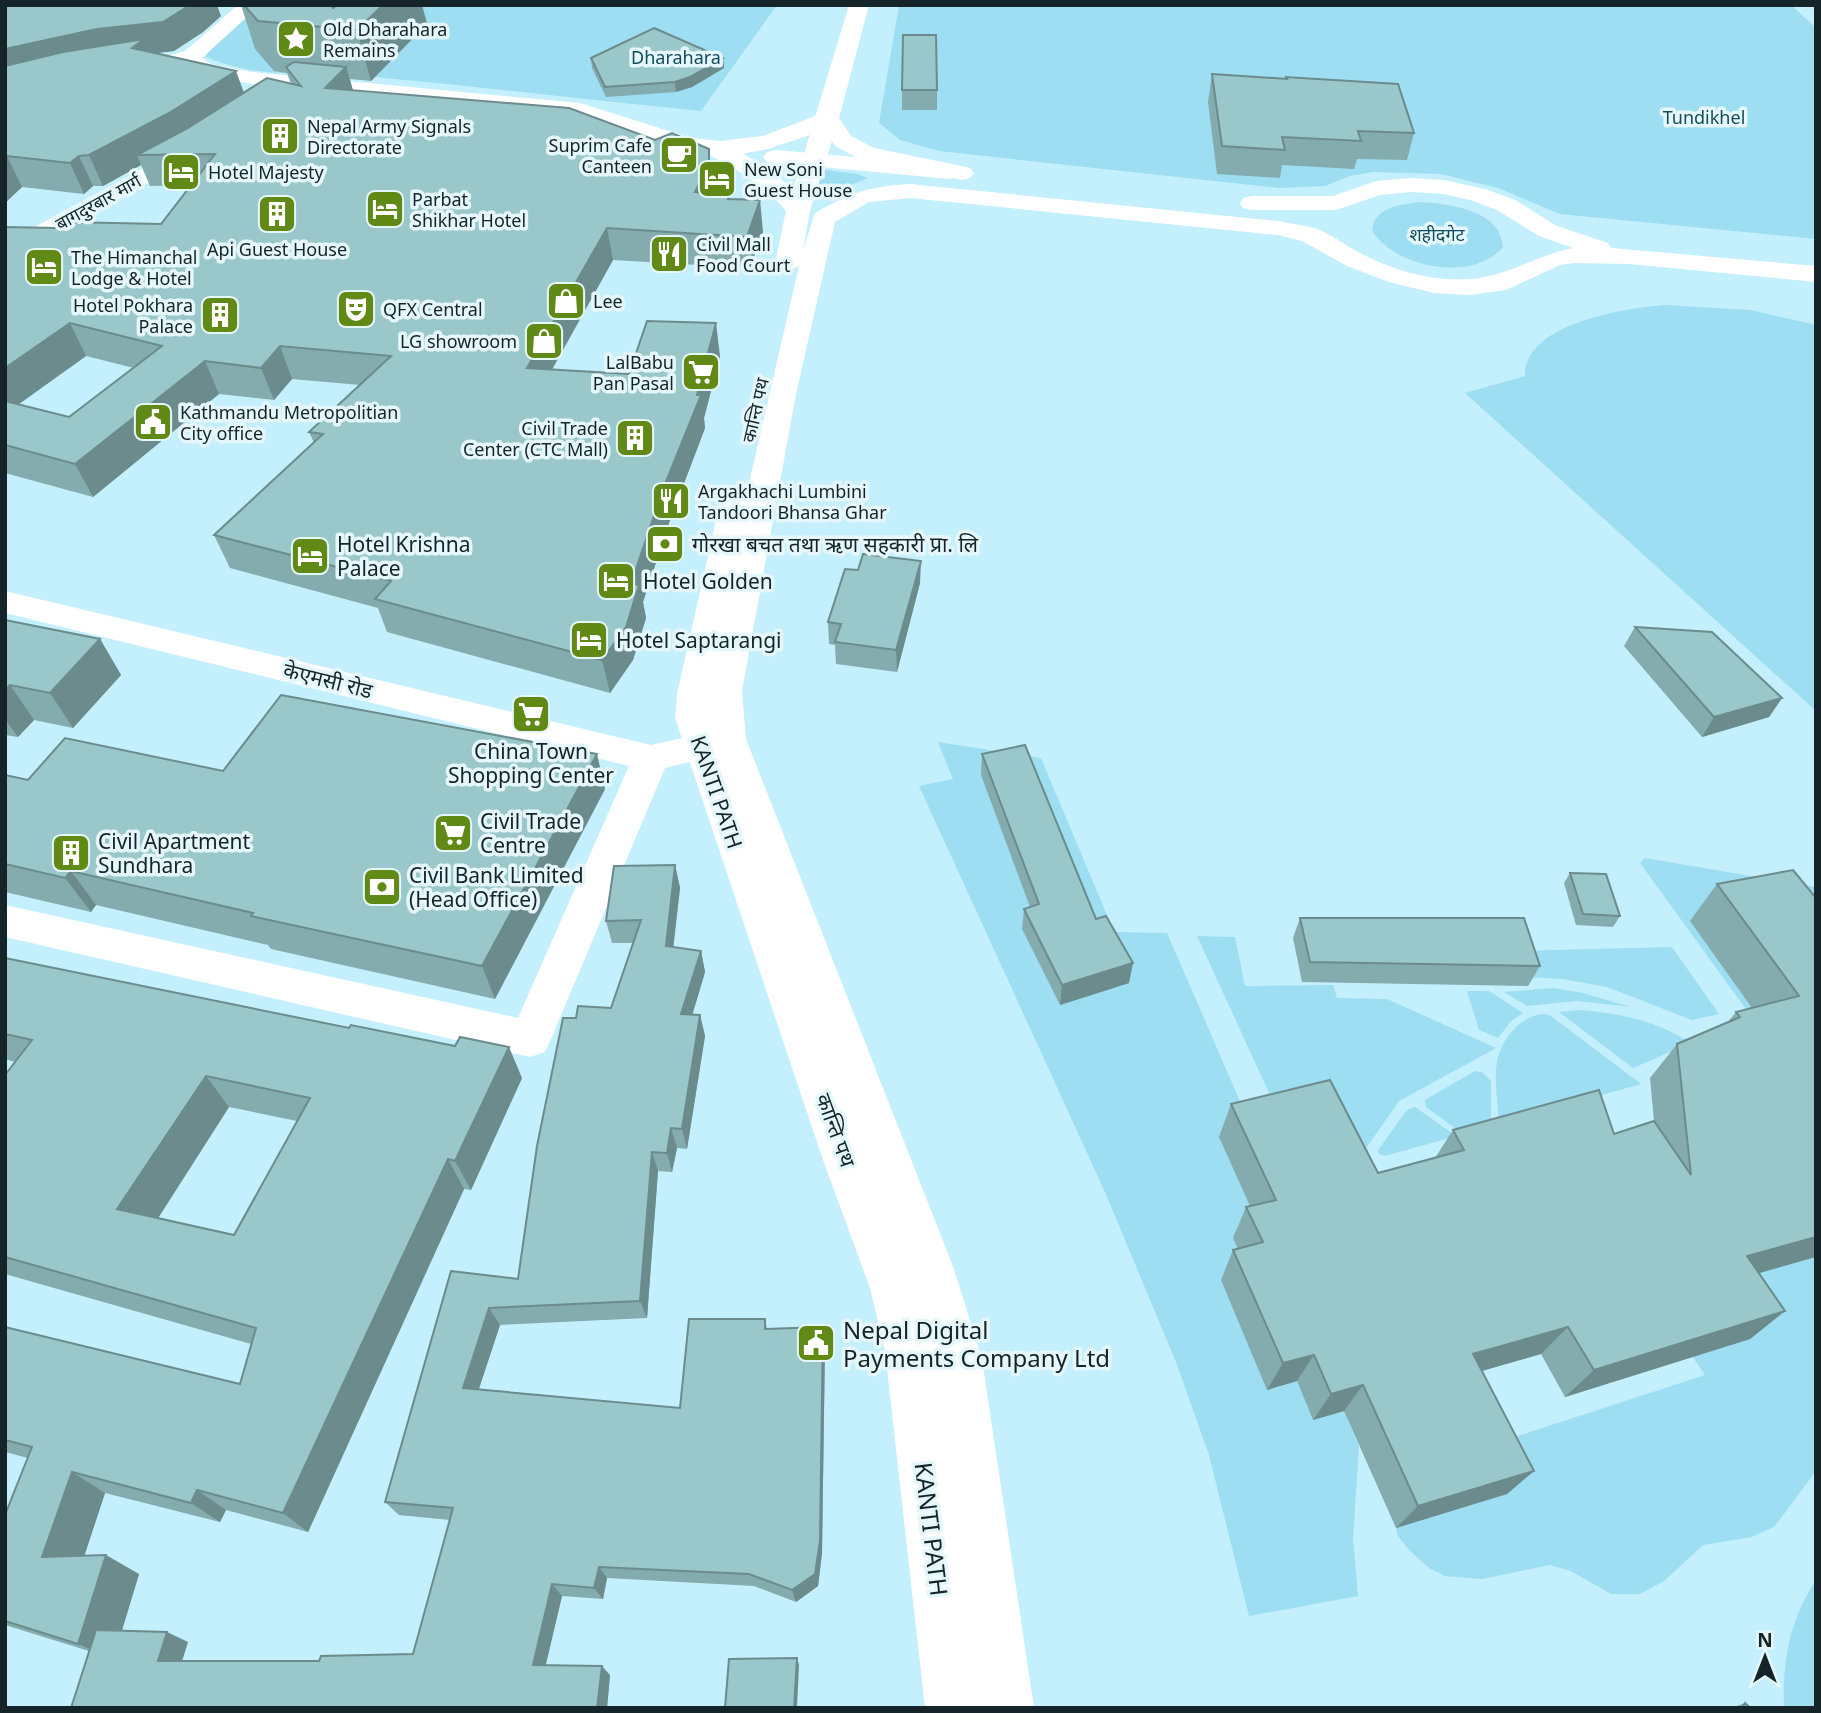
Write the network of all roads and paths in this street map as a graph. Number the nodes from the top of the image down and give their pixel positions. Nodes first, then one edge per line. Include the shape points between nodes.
1 (250, 5) edge
2 (859, 5) edge
3 (296, 83) junction
4 (264, 103) edge
5 (828, 118) junction
6 (211, 137) edge
7 (712, 149) junction
8 (813, 160) junction
9 (950, 172) junction
10 (990, 176) dead end
11 (1030, 180) dead end
12 (798, 211) junction
13 (5, 253) edge
14 (1630, 256) junction
15 (1816, 274) edge
16 (725, 547) joint
17 (5, 602) edge
18 (701, 747) junction
19 (651, 758) junction
20 (758, 911) joint
21 (5, 920) edge
22 (910, 1351) joint
23 (954, 1708) edge
24 (1005, 1708) edge

1 - 3 main road via 174,59 190,60 220,73
2 - 5 main road
3 - 4 main road
3 - 7 main road via 580,110
5 - 7 main road via 769,141
5 - 8 main road
5 - 9 main road via 843,141 867,154
6 - 13 main road, बागदुरबार मार्ग
7 - 8 main road
7 - 12 main road via 770,179
8 - 9 main road
8 - 12 main road
9 - 10 main road
11 - 14 main road via 1271,205 1336,203 1376,188 1444,187 1506,205 1571,240
12 - 16 main road, कान्ति पथ
14 - 15 main road
14 - 24 main road via 1553,258 1506,282 1434,285 1356,261 1310,234 1278,228 909,191 861,197 824,218 763,495 725,691 725,714 729,739 930,1269 957,1359
16 - 18 main road, KANTI PATH via 694,694 693,718
17 - 19 main road, केएमसी रोड
18 - 19 main road
18 - 20 main road, KANTI PATH
19 - 21 main road via 530,1039
20 - 22 main road, कान्ति पथ via 880,1245
22 - 23 main road, KANTI PATH

